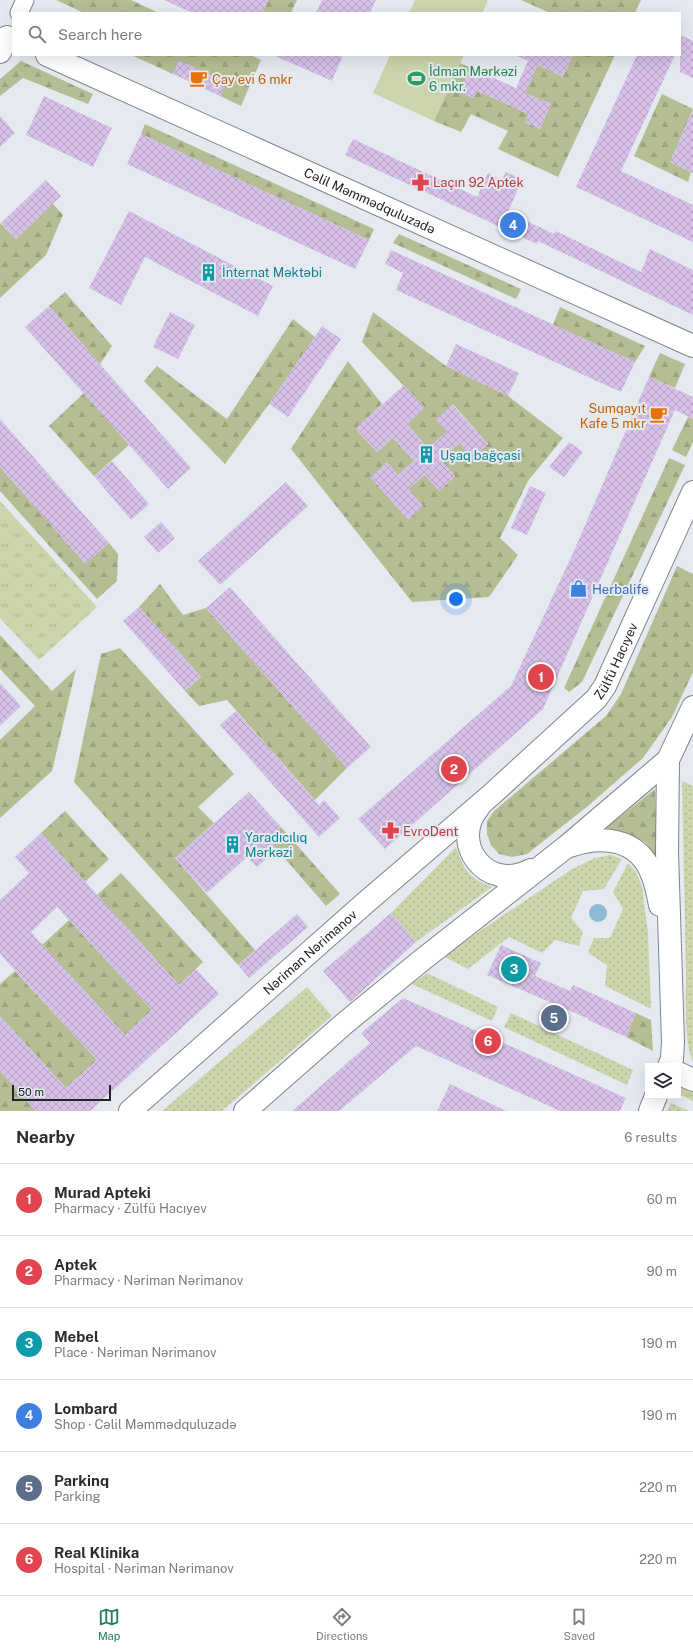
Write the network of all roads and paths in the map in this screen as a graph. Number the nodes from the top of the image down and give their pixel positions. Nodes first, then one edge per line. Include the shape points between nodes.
1 (25, 0) edge
2 (19, 12) edge
3 (49, 56) edge
4 (693, 346) edge
5 (693, 492) edge
6 (693, 707) edge
7 (668, 760) junction
8 (491, 795) junction
9 (566, 848) junction
10 (544, 864) junction
11 (670, 945) junction
12 (670, 1063) edge
13 (681, 1074) edge
14 (693, 1080) edge
15 (655, 1099) edge
16 (130, 1111) edge
17 (246, 1111) edge
18 (650, 1111) edge

1 - 2 street
3 - 4 main road, Cəlil Məmmədquluzadə
5 - 8 main road, Zülfü Hacıyev via 601,692
6 - 7 main road
7 - 9 main road
7 - 11 main road
8 - 10 main road via 471,819 468,832 474,857 488,872 506,877 518,876
8 - 16 main road, Nəriman Nərimanov
9 - 10 main road
9 - 11 main road via 581,842 607,840 618,842 638,854 651,872
10 - 17 main road via 345,1022
11 - 12 main road via 674,1042
13 - 14 main road
15 - 18 main road

